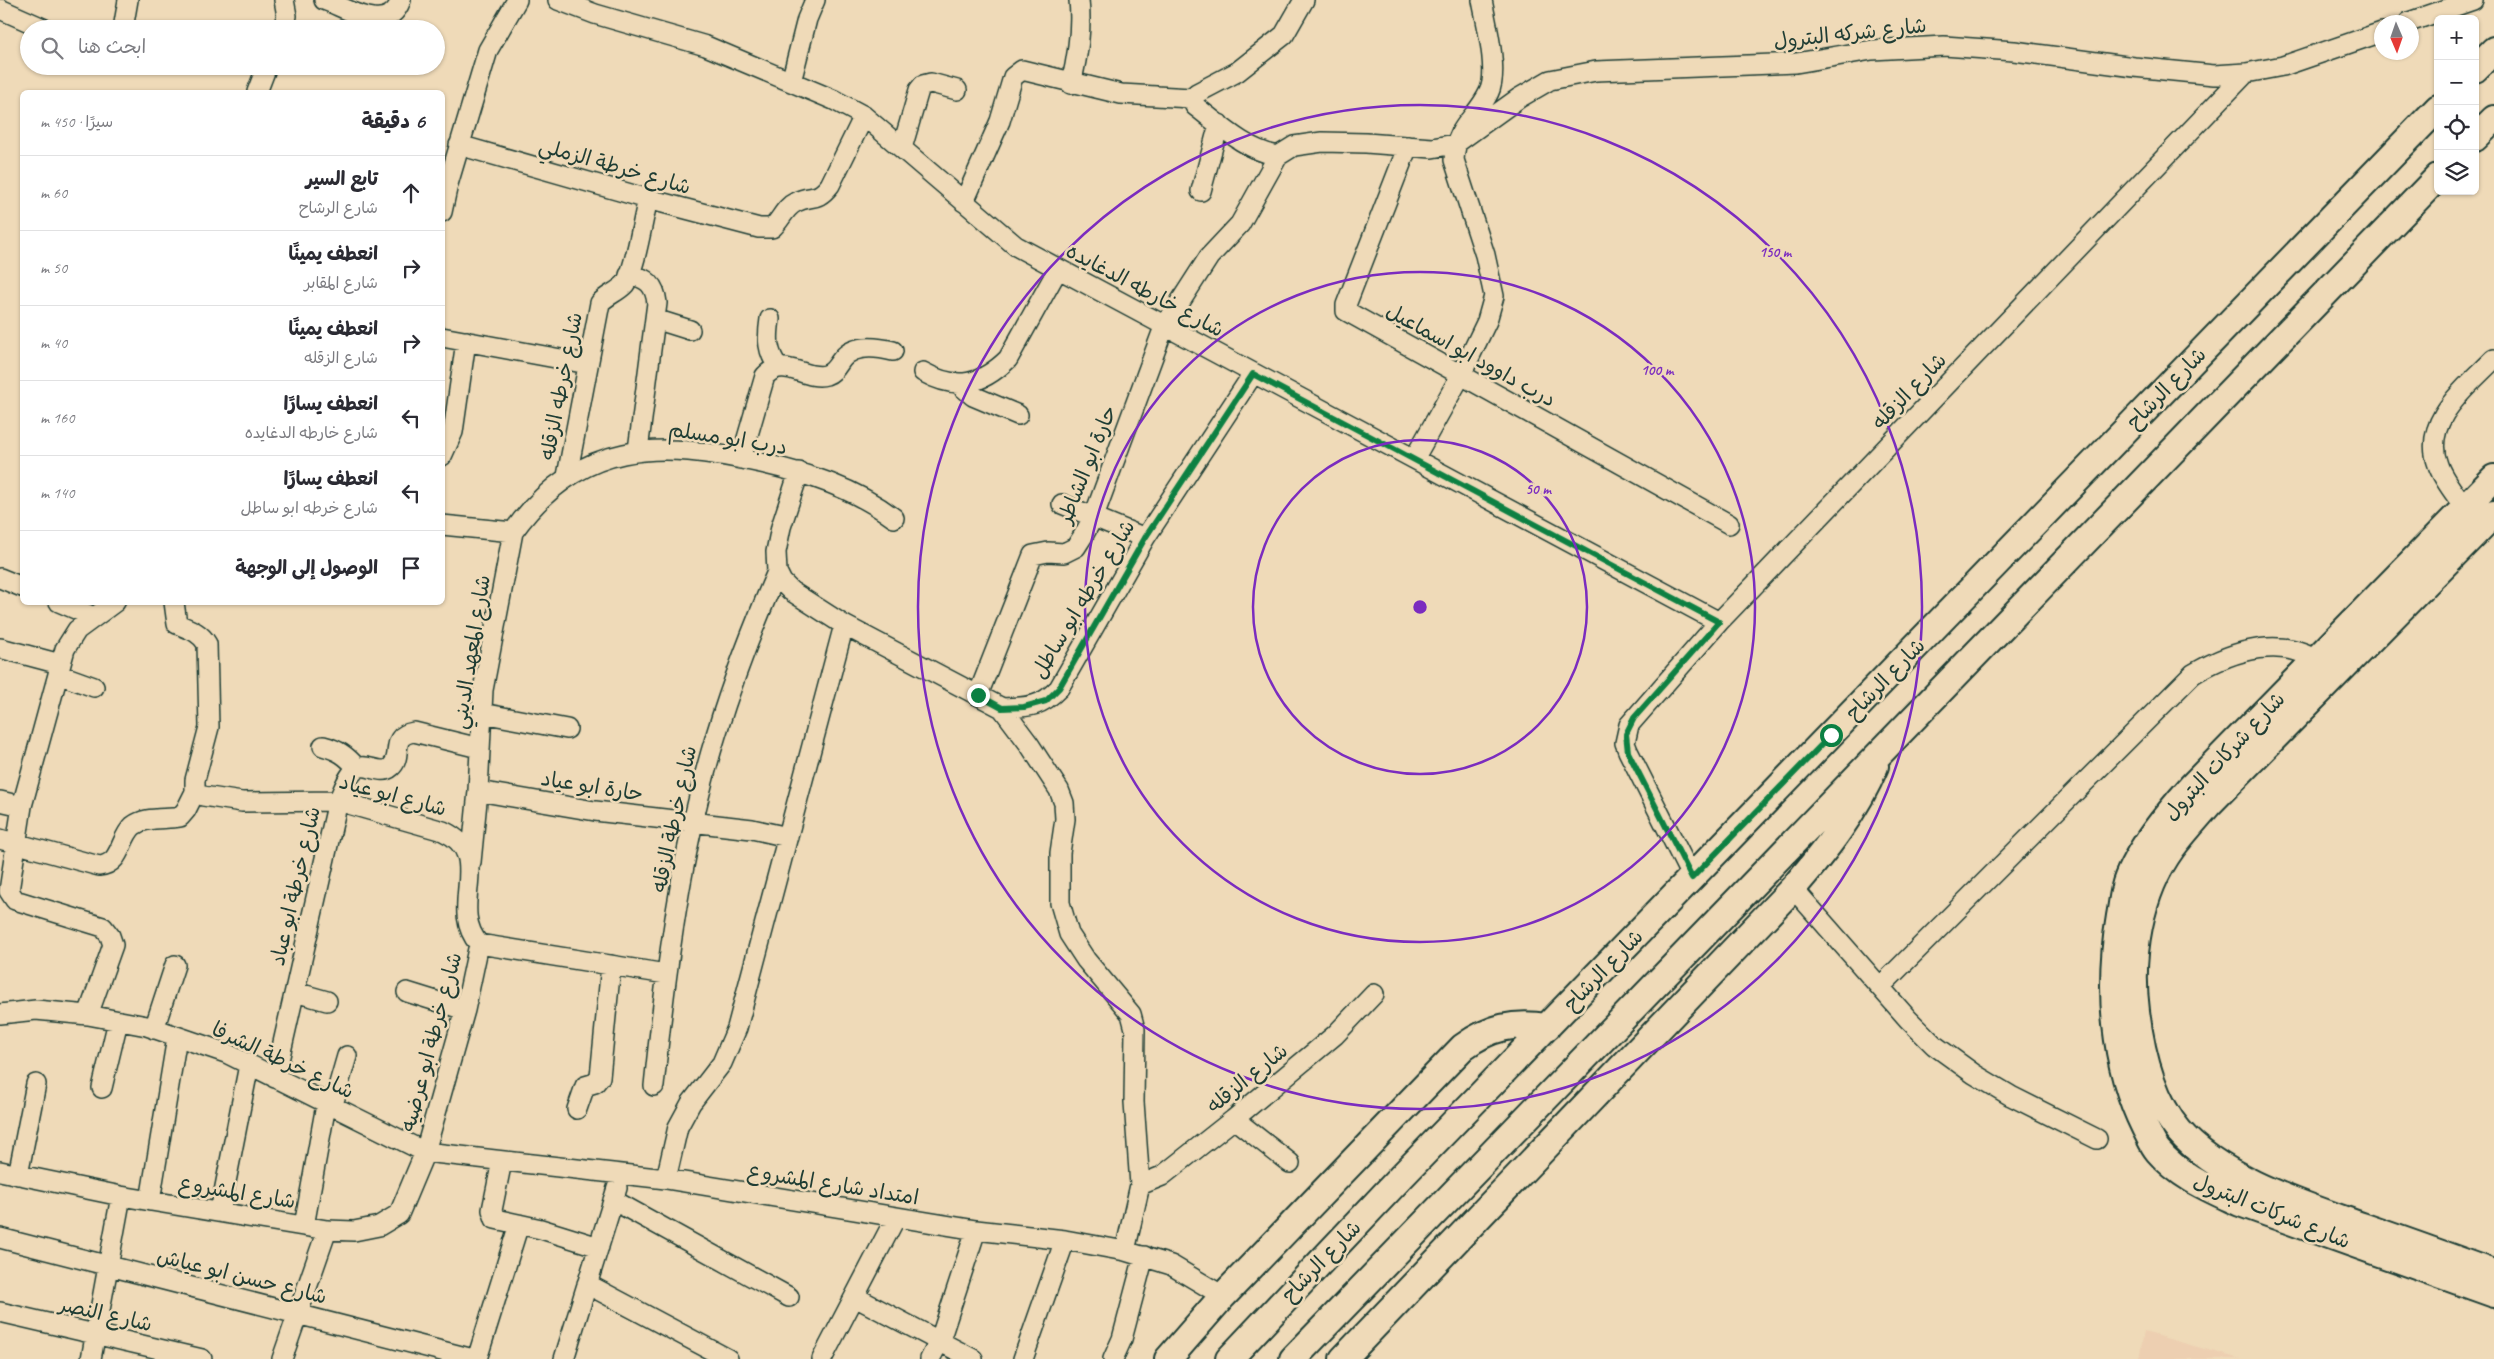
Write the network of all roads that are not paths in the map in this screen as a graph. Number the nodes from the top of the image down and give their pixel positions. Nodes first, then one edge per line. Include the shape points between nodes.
1 (128, 0) edge
2 (284, 0) edge
3 (324, 0) edge
4 (401, 0) edge
5 (516, 0) edge
6 (558, 0) edge
7 (815, 0) edge
8 (1079, 0) edge
9 (1304, 0) edge
10 (1482, 0) edge
11 (2473, 0) edge
12 (0, 9) edge
13 (2419, 19) edge
14 (25, 20) edge
15 (125, 20) edge
16 (285, 20) edge
17 (2374, 35) edge
18 (2494, 50) edge
19 (2479, 65) edge
20 (2246, 73) junction
21 (263, 75) edge
22 (791, 82) junction
23 (1071, 84) junction
24 (257, 90) edge
25 (957, 90) dead end
26 (1191, 98) junction
27 (2434, 112) edge
28 (864, 116) junction
29 (2494, 119) edge
30 (1219, 124) junction
31 (2479, 134) edge
32 (1455, 144) junction
33 (459, 145) junction
34 (1408, 146) junction
35 (902, 148) junction
36 (1278, 156) junction
37 (2434, 181) edge
38 (1201, 191) dead end
39 (648, 199) junction
40 (445, 200) edge
41 (964, 202) junction
42 (1058, 269) junction
43 (629, 275) junction
44 (655, 319) junction
45 (770, 319) dead end
46 (1164, 327) junction
47 (690, 330) dead end
48 (445, 338) edge
49 (466, 342) junction
50 (893, 351) dead end
51 (2494, 359) edge
52 (588, 364) junction
53 (779, 368) junction
54 (923, 372) dead end
55 (1253, 374) junction
56 (1461, 375) junction
57 (959, 384) junction
58 (1018, 415) dead end
59 (448, 419) edge
60 (638, 450) junction
61 (445, 452) edge
62 (741, 459) junction
63 (1414, 459) junction
64 (799, 472) junction
65 (567, 476) junction
66 (2494, 478) edge
67 (1062, 504) dead end
68 (2465, 508) junction
69 (2494, 514) edge
70 (1094, 516) junction
71 (894, 518) dead end
72 (1729, 524) dead end
73 (445, 525) edge
74 (513, 532) junction
75 (1145, 538) junction
76 (777, 572) junction
77 (0, 578) edge
78 (20, 586) edge
79 (66, 605) edge
80 (111, 605) edge
81 (174, 605) edge
82 (94, 617) junction
83 (1719, 622) junction
84 (844, 625) junction
85 (0, 648) edge
86 (2316, 658) junction
87 (59, 669) junction
88 (2336, 674) junction
89 (94, 687) dead end
90 (978, 695) junction
91 (1002, 708) junction
92 (482, 713) junction
93 (567, 729) dead end
94 (323, 746) dead end
95 (479, 748) junction
96 (1883, 748) junction
97 (356, 768) junction
98 (478, 790) junction
99 (195, 792) junction
100 (0, 800) edge
101 (338, 801) junction
102 (22, 806) junction
103 (693, 823) junction
104 (788, 837) junction
105 (8, 841) edge
106 (470, 868) junction
107 (1692, 878) junction
108 (1793, 888) junction
109 (480, 944) junction
110 (175, 965) dead end
111 (610, 965) junction
112 (666, 974) junction
113 (1881, 986) junction
114 (295, 992) junction
115 (407, 992) dead end
116 (1374, 994) dead end
117 (327, 1001) dead end
118 (465, 1010) junction
119 (0, 1014) edge
120 (88, 1015) junction
121 (118, 1021) junction
122 (1547, 1027) junction
123 (154, 1029) junction
124 (177, 1037) junction
125 (347, 1056) dead end
126 (250, 1065) junction
127 (275, 1078) junction
128 (36, 1084) dead end
129 (654, 1086) dead end
130 (102, 1088) dead end
131 (2155, 1089) junction
132 (2133, 1104) junction
133 (329, 1106) junction
134 (576, 1108) dead end
135 (1234, 1119) junction
136 (2097, 1139) dead end
137 (425, 1152) junction
138 (502, 1161) junction
139 (1290, 1163) dead end
140 (9, 1173) edge
141 (621, 1175) junction
142 (666, 1179) junction
143 (1140, 1185) junction
144 (121, 1196) junction
145 (613, 1200) junction
146 (150, 1201) junction
147 (220, 1212) junction
148 (896, 1217) junction
149 (519, 1224) junction
150 (304, 1226) junction
151 (328, 1230) junction
152 (976, 1230) junction
153 (0, 1238) edge
154 (1065, 1240) junction
155 (599, 1246) junction
156 (1125, 1251) junction
157 (1144, 1256) junction
158 (108, 1265) junction
159 (2494, 1273) edge
160 (587, 1284) junction
161 (2494, 1294) edge
162 (1223, 1296) junction
163 (789, 1297) dead end
164 (855, 1297) junction
165 (0, 1312) edge
166 (298, 1314) junction
167 (95, 1335) junction
168 (940, 1340) junction
169 (91, 1359) edge
170 (202, 1359) edge
171 (282, 1359) edge
172 (475, 1359) edge
173 (564, 1359) edge
174 (728, 1359) edge
175 (822, 1359) edge
176 (930, 1359) edge
177 (973, 1359) edge
178 (1023, 1359) edge
179 (1113, 1359) edge
180 (1168, 1359) edge
181 (1228, 1359) edge
182 (1294, 1359) edge
183 (1343, 1359) edge

1 - 15 street
2 - 16 street
3 - 4 street via 376,20 396,12
5 - 33 street via 488,50
6 - 22 street, شارع خارطه الدغايده via 706,46
7 - 22 street via 807,18
8 - 23 street via 1080,41
9 - 26 street via 1284,34 1237,72
10 - 32 street via 1492,72 1490,91 1463,127
11 - 13 street
12 - 14 street
17 - 20 street, شارع شركه البترول via 2282,66
18 - 19 street
20 - 32 street, شارع شركه البترول via 2214,75 2014,51 1944,46 1872,50 1796,64 1596,71 1550,80
20 - 83 street, شارع الزقله
21 - 24 street
22 - 28 street, شارع خارطه الدغايده
23 - 26 street via 1121,94
23 - 41 street via 1029,71 1017,73
25 - 35 street via 931,83 923,85
26 - 30 street via 1195,106
27 - 107 street, شارع الرشاح
28 - 35 street, شارع خارطه الدغايده
28 - 39 street, شارع خرطة الزملي via 823,194 797,201 772,228 759,228
29 - 31 street
30 - 36 street via 1250,148
30 - 38 street
32 - 34 street via 1432,148
32 - 56 street via 1454,160 1485,255 1494,296 1487,321
33 - 39 street, شارع خرطة الزملي
33 - 40 street
34 - 36 street via 1322,142 1294,146
34 - 56 street, درب داوود ابو اسماعيل via 1346,312
35 - 41 street, شارع خارطه الدغايده
36 - 46 street, حارة ابو الشاطر via 1240,224 1209,256
37 - 96 street
39 - 43 street
41 - 42 street, شارع خارطه الدغايده via 1016,246
42 - 46 street, شارع خارطه الدغايده
42 - 57 street via 1008,359 991,373
43 - 44 street via 640,276 650,282 656,292
43 - 52 street, شارع خرطه الزقله via 620,288 600,303
44 - 47 street
44 - 60 street
45 - 53 street via 770,356
46 - 55 street, شارع خارطه الدغايده
46 - 70 street, حارة ابو الشاطر
48 - 49 street
49 - 52 street
49 - 59 street
50 - 53 street via 872,348 852,352 842,358 837,368 818,376 790,367
51 - 68 street via 2445,410 2435,439 2438,466
52 - 65 street, شارع خرطه الزقله
53 - 62 street via 765,376
54 - 57 street via 940,382
55 - 63 street, شارع خارطه الدغايده
55 - 75 street, شارع خرطه ابو ساطل
56 - 63 street
56 - 72 street, درب داوود ابو اسماعيل
57 - 58 street via 973,396
59 - 61 street via 448,447
60 - 62 street, درب ابو مسلم via 673,448
60 - 65 street, درب ابو مسلم via 589,464
62 - 64 street, درب ابو مسلم
63 - 83 street, شارع خارطه الدغايده
64 - 71 street, درب ابو مسلم via 851,491
64 - 76 street via 781,527 776,552
65 - 74 street, درب ابو مسلم via 528,510
66 - 68 street, شارع شركات البترول
67 - 70 street
68 - 86 street, شارع شركات البترول
69 - 88 street, شارع شركات البترول
70 - 75 street
70 - 90 street, حارة ابو الشاطر via 1076,547 1064,553 1033,555
73 - 74 street
74 - 92 street, شارع المعهد الديني
75 - 91 street, شارع خرطه ابو ساطل via 1059,688 1046,701
76 - 84 street via 791,591
76 - 103 street, شارع خرطة الزقله via 748,640 721,719
77 - 78 street
79 - 82 street
80 - 82 street
81 - 99 street via 177,624 203,636 207,644 209,727 195,780
82 - 87 street via 76,630
83 - 107 street, شارع الزقله via 1629,725 1626,734 1628,752
84 - 90 street
84 - 104 street
85 - 87 street
86 - 88 street
86 - 113 street via 2268,647 2216,660 2193,674
86 - 132 street, شارع شركات البترول via 2166,816 2126,884 2115,948 2113,983 2121,1049
87 - 89 street
87 - 102 street
88 - 131 street, شارع شركات البترول via 2208,805 2171,850 2151,884 2140,921 2134,996 2139,1032
90 - 91 street
91 - 143 street via 1059,790 1064,804 1060,903 1068,934 1131,1014 1135,1028 1134,1102
92 - 93 street
92 - 95 street, شارع المعهد الديني
94 - 97 street via 345,754
95 - 97 street via 414,732 406,733 400,739 390,769
95 - 98 street, شارع المعهد الديني
96 - 108 street via 1858,802 1819,858
96 - 182 street
97 - 101 street, شارع خرطة ابو عباد
98 - 103 street, حارة ابو عياد via 596,811
98 - 106 street, شارع المعهد الديني
99 - 101 street, شارع ابو عياد via 242,802
99 - 105 street via 180,816 150,819 132,827 115,859 106,866
100 - 102 street
101 - 106 street, شارع ابو عياد via 454,836 464,848
101 - 114 street, شارع خرطة ابو عباد
102 - 105 street
103 - 104 street, حارة ابو عياد via 752,829
103 - 112 street, شارع خرطة الزقله
104 - 142 street via 737,1028 722,1063 690,1103 678,1127
105 - 120 street via 8,891 15,900 103,927 110,936 113,945
106 - 109 street via 465,897 467,923
107 - 122 street, شارع الرشاح
108 - 113 street
108 - 183 street
109 - 111 street
109 - 118 street, شارع خرطة ابو عرضيه
110 - 123 street
111 - 112 street
111 - 134 street via 600,1076 595,1083 585,1086
112 - 129 street, شارع خرطة الزقله
113 - 136 street via 1934,1045 1974,1074
114 - 117 street
114 - 127 street, شارع خرطة ابو عباد
115 - 118 street
116 - 135 street, شارع الزقله via 1335,1035
118 - 137 street, شارع خرطة ابو عرضيه
119 - 120 street, شارع خرطة الشرفا via 36,1010
120 - 121 street, شارع خرطة الشرفا
121 - 123 street, شارع خرطة الشرفا
121 - 130 street
122 - 162 street via 1511,1025 1478,1036 1464,1047
122 - 181 street, شارع الرشاح
123 - 124 street, شارع خرطة الشرفا
124 - 126 street, شارع خرطة الشرفا via 226,1053
124 - 146 street
125 - 133 street
126 - 127 street, شارع خرطة الشرفا
126 - 147 street
127 - 133 street, شارع خرطة الشرفا
128 - 140 street
131 - 132 street
131 - 159 street, شارع شركات البترول via 2179,1132 2228,1169 2294,1201
132 - 161 street, شارع شركات البترول via 2156,1149 2175,1169 2204,1187 2240,1203
133 - 137 street, شارع خرطة الشرفا
133 - 150 street
135 - 139 street
135 - 143 street, شارع الزقله via 1162,1176
137 - 138 street, امتداد شارع المشروع
137 - 151 street, شارع المشروع via 399,1214 379,1226 354,1231
138 - 141 street, امتداد شارع المشروع
138 - 149 street via 492,1215 495,1219
140 - 144 street, شارع المشروع
141 - 142 street, امتداد شارع المشروع
141 - 145 street
142 - 148 street, امتداد شارع المشروع
143 - 156 street
144 - 146 street, شارع المشروع
144 - 158 street
145 - 155 street
145 - 163 street
146 - 147 street, شارع المشروع
147 - 150 street, شارع المشروع
148 - 152 street, امتداد شارع المشروع
148 - 164 street
149 - 155 street
149 - 172 street
150 - 151 street, شارع المشروع
151 - 166 street
152 - 154 street, امتداد شارع المشروع
152 - 168 street
153 - 158 street, شارع حسن ابو عياش
154 - 156 street, امتداد شارع المشروع
154 - 178 street
155 - 160 street
156 - 157 street, امتداد شارع المشروع
157 - 162 street, امتداد شارع المشروع via 1171,1265
157 - 179 street via 1122,1338
158 - 166 street, شارع حسن ابو عياش
158 - 167 street
160 - 173 street
160 - 174 street
162 - 180 street
164 - 168 street
164 - 175 street
165 - 167 street, شارع النصر
166 - 171 street
166 - 172 street, شارع حسن ابو عياش
167 - 169 street
167 - 170 street, شارع النصر
168 - 176 street
168 - 177 street

